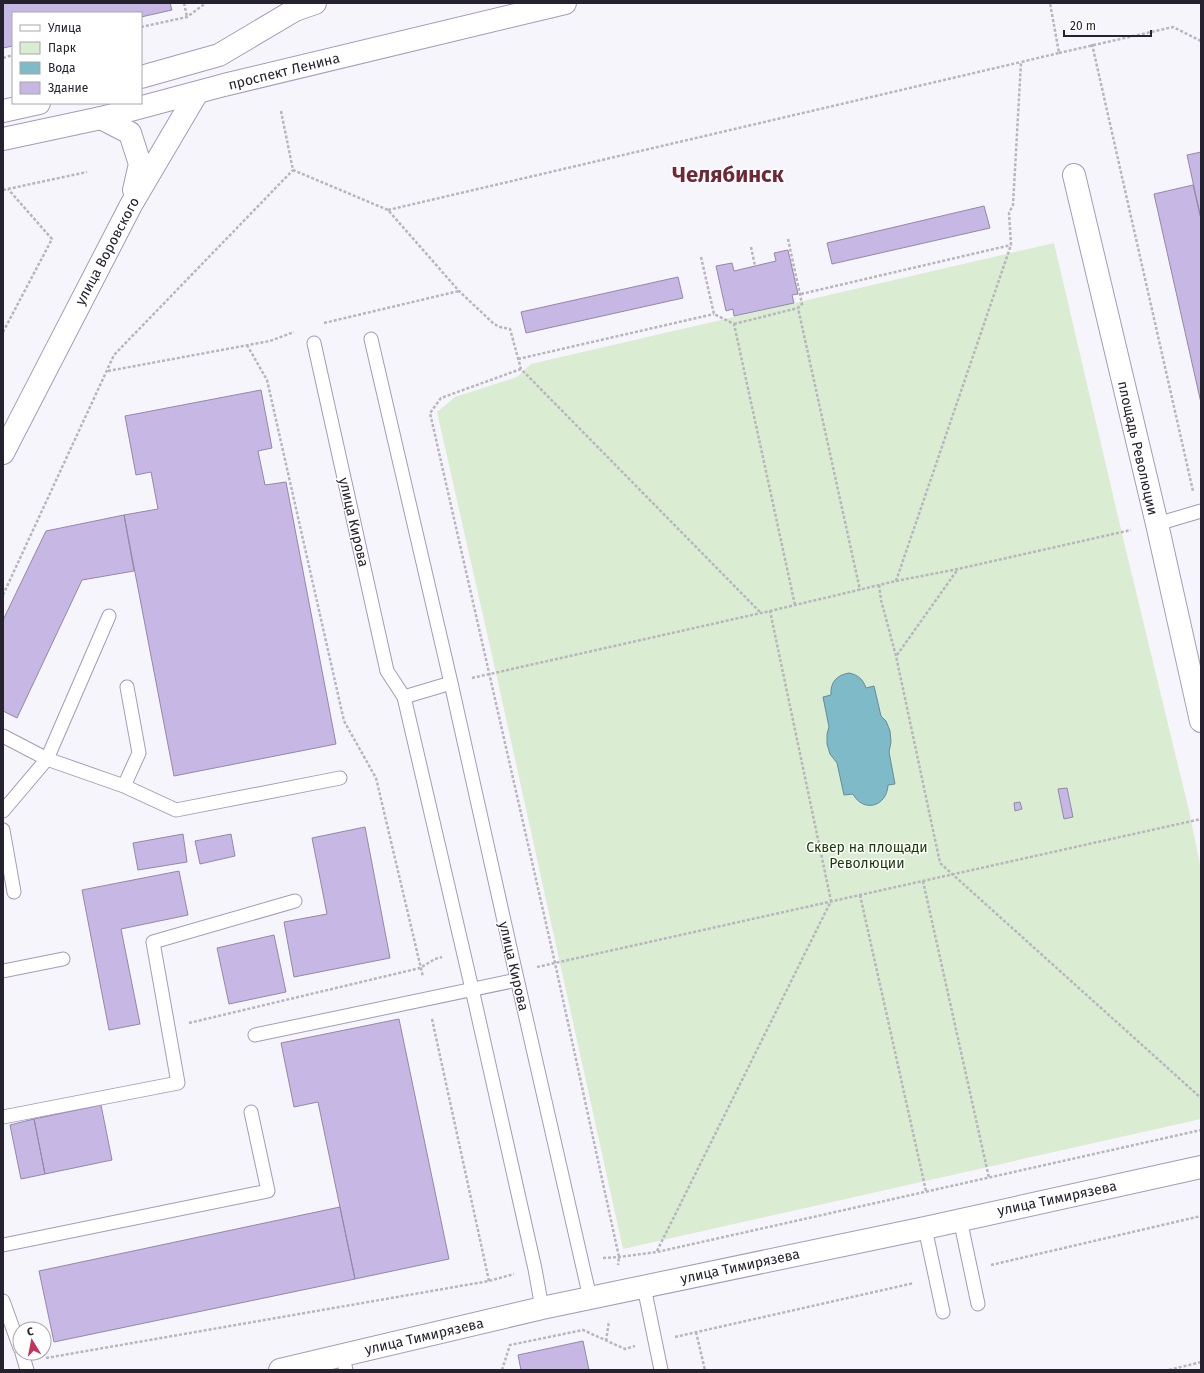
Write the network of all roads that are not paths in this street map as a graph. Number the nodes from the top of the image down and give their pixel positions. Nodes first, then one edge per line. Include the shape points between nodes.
1 (315, 3) edge
2 (565, 3) edge
3 (219, 55) junction
4 (142, 77) edge
5 (197, 93) junction
6 (34, 104) edge
7 (3, 111) edge
8 (101, 118) junction
9 (3, 139) edge
10 (1074, 175) dead end
11 (131, 205) junction
12 (371, 339) dead end
13 (314, 343) dead end
14 (3, 453) edge
15 (1200, 512) edge
16 (1157, 524) junction
17 (108, 616) dead end
18 (451, 683) junction
19 (127, 687) dead end
20 (404, 697) junction
21 (1201, 720) edge
22 (3, 736) edge
23 (47, 759) junction
24 (340, 778) dead end
25 (124, 786) junction
26 (3, 812) edge
27 (3, 830) edge
28 (14, 892) dead end
29 (295, 901) dead end
30 (64, 959) dead end
31 (3, 971) edge
32 (517, 980) junction
33 (472, 989) junction
34 (255, 1035) dead end
35 (251, 1112) dead end
36 (3, 1117) edge
37 (1201, 1167) edge
38 (960, 1219) junction
39 (925, 1228) junction
40 (3, 1245) edge
41 (644, 1287) junction
42 (590, 1298) junction
43 (3, 1301) edge
44 (978, 1304) dead end
45 (542, 1308) junction
46 (943, 1312) dead end
47 (12, 1326) edge
48 (344, 1363) edge
49 (280, 1370) edge
50 (661, 1370) edge

1 - 3 street via 295,10
2 - 5 street, проспект Ленина
3 - 4 street
3 - 5 street, улица Воровского
5 - 8 street, проспект Ленина
5 - 11 street, улица Воровского
6 - 7 street
8 - 9 street, проспект Ленина
8 - 11 street via 130,133 140,164
10 - 16 street, площадь Революции
11 - 14 street, улица Воровского
12 - 18 lane, улица Кирова
13 - 20 lane, улица Кирова via 387,671
15 - 16 lane
16 - 21 street, площадь Революции
17 - 23 lane
18 - 20 lane
18 - 32 lane, улица Кирова
19 - 25 lane via 139,753
20 - 33 lane, улица Кирова
22 - 23 lane
23 - 25 lane
23 - 26 lane
24 - 25 lane via 176,810
27 - 28 lane
29 - 36 lane via 153,942 178,1083
30 - 31 lane
32 - 33 lane
32 - 42 lane, улица Кирова
33 - 34 lane
33 - 45 lane, улица Кирова
35 - 40 lane via 268,1191
37 - 38 street, улица Тимирязева
38 - 39 street, улица Тимирязева
38 - 44 lane
39 - 41 street, улица Тимирязева
39 - 46 lane
41 - 42 street, улица Тимирязева
41 - 50 lane
42 - 45 street, улица Тимирязева
43 - 47 lane
45 - 48 street, улица Тимирязева
48 - 49 street, улица Тимирязева

